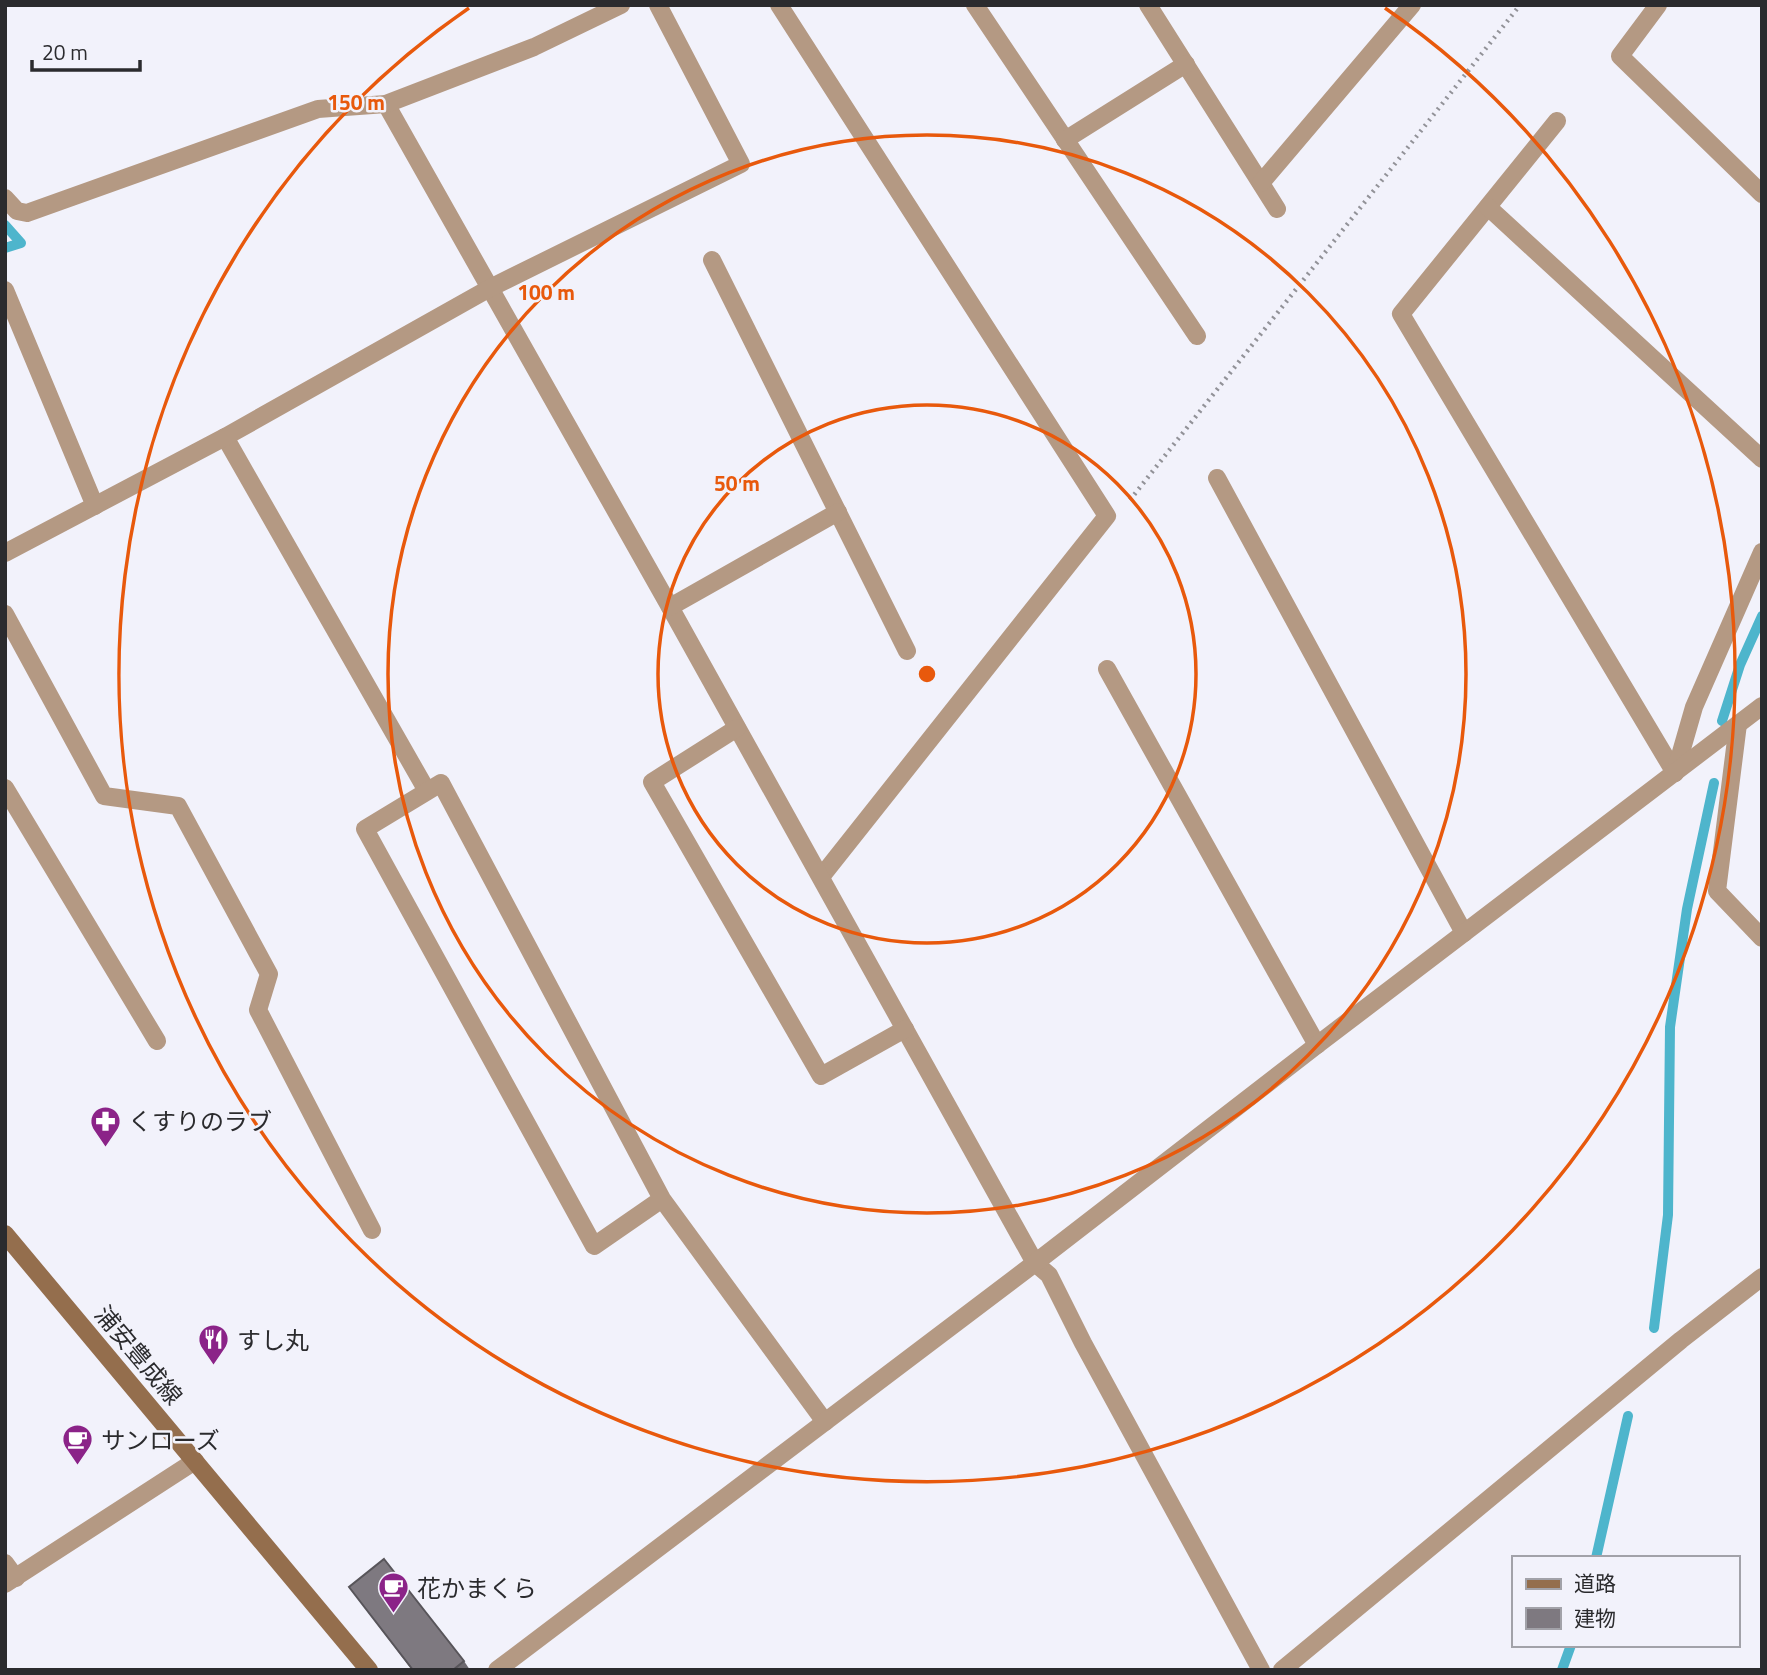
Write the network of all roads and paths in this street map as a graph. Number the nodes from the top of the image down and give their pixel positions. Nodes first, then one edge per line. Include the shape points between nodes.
1 (621, 5) edge
2 (658, 5) edge
3 (779, 5) edge
4 (975, 5) edge
5 (1520, 5) edge
6 (1658, 5) edge
7 (1410, 6) edge
8 (1154, 8) edge
9 (1186, 64) junction
10 (386, 104) junction
11 (1557, 121) dead end
12 (1065, 140) junction
13 (1261, 183) junction
14 (1762, 194) edge
15 (1488, 206) junction
16 (1277, 209) dead end
17 (9, 212) edge
18 (712, 260) dead end
19 (490, 288) junction
20 (5, 290) edge
21 (1197, 337) dead end
22 (225, 437) junction
23 (1762, 459) edge
24 (1217, 478) dead end
25 (95, 506) junction
26 (838, 512) junction
27 (1107, 516) junction
28 (1762, 552) edge
29 (5, 554) edge
30 (670, 607) junction
31 (5, 614) edge
32 (907, 651) dead end
33 (1107, 669) dead end
34 (1762, 706) edge
35 (1738, 724) junction
36 (737, 727) junction
37 (1675, 772) junction
38 (5, 788) edge
39 (427, 791) junction
40 (821, 877) junction
41 (1464, 933) junction
42 (1762, 938) edge
43 (905, 1029) junction
44 (157, 1041) dead end
45 (1317, 1045) junction
46 (662, 1199) junction
47 (372, 1230) dead end
48 (5, 1234) edge
49 (1035, 1263) junction
50 (1762, 1277) edge
51 (825, 1422) junction
52 (195, 1461) junction
53 (5, 1563) edge
54 (10, 1581) edge
55 (369, 1670) edge
56 (497, 1670) edge
57 (1261, 1670) edge
58 (1282, 1670) edge

1 - 10 street via 534,47
2 - 19 street via 741,164
3 - 27 street
4 - 12 street
5 - 27 path via 1123,508
6 - 14 street via 1620,56
7 - 13 street
8 - 9 street
9 - 12 street
9 - 13 street
10 - 17 street via 318,109 39,209
10 - 19 street
11 - 15 street
12 - 21 street
13 - 16 street
15 - 23 street
15 - 37 street via 1401,314
18 - 26 street
19 - 22 street
19 - 30 street
20 - 25 street
22 - 25 street
22 - 39 street
24 - 41 street
25 - 29 street
26 - 30 street
26 - 32 street
27 - 40 street
28 - 37 street via 1693,707
30 - 36 street
31 - 47 street via 104,796 178,806 270,974 258,1010
33 - 45 street
34 - 35 street
35 - 37 street
35 - 42 street via 1717,891
36 - 40 street
36 - 43 street via 652,782 821,1076
37 - 41 street
38 - 44 street
39 - 46 street via 441,783
39 - 46 street via 365,829 594,1246
40 - 43 street
41 - 45 street
43 - 49 street
45 - 49 street
46 - 51 street
48 - 52 main road, 浦安豊成線
49 - 51 street
49 - 57 street via 1049,1275
50 - 58 street
51 - 56 street
52 - 54 street
52 - 55 main road, 浦安豊成線
53 - 54 street

